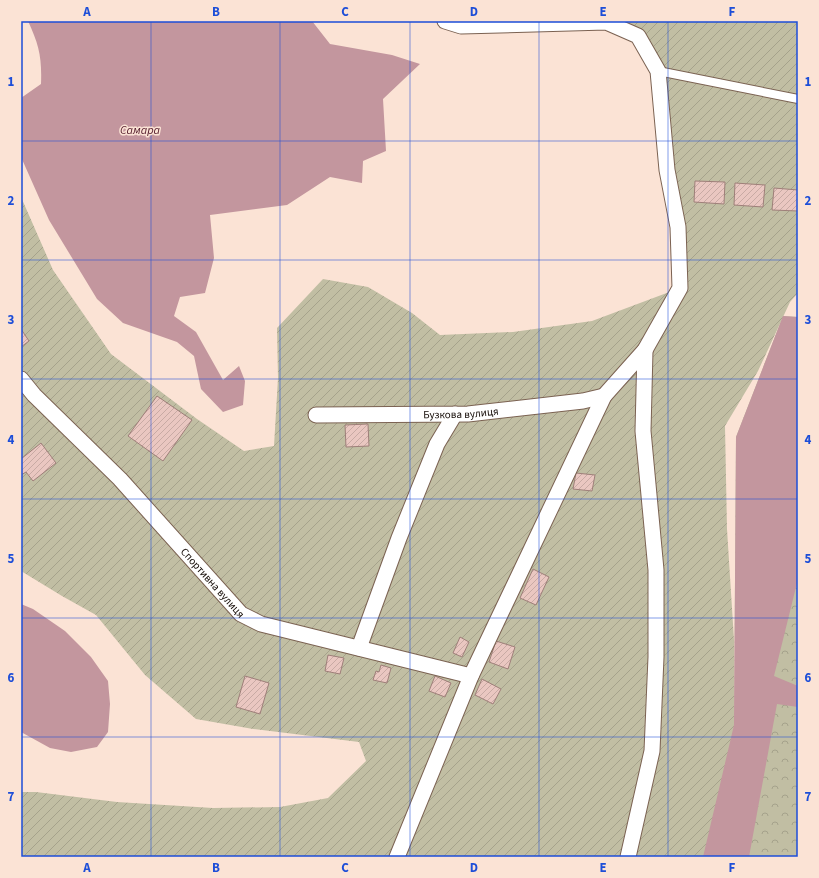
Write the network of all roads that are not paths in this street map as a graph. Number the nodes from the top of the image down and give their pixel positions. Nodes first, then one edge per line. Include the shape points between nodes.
1 (445, 21) edge
2 (658, 71) junction
3 (798, 99) edge
4 (645, 350) junction
5 (21, 379) edge
6 (604, 396) junction
7 (455, 414) junction
8 (316, 415) dead end
9 (359, 648) junction
10 (470, 676) junction
11 (397, 857) edge
12 (628, 857) edge

1 - 2 street via 461,26 606,22 638,36
2 - 3 lane
2 - 4 street via 667,170 678,227 680,288
4 - 6 street
4 - 12 street via 643,431 656,570 656,657 652,751
5 - 9 street, Спортивна вулиця via 34,395 120,478 240,614 261,624
6 - 7 street, Бузкова вулиця via 583,401
6 - 10 street
7 - 8 street, Бузкова вулиця
7 - 9 street via 437,444
9 - 10 street, Спортивна вулиця
10 - 11 street

